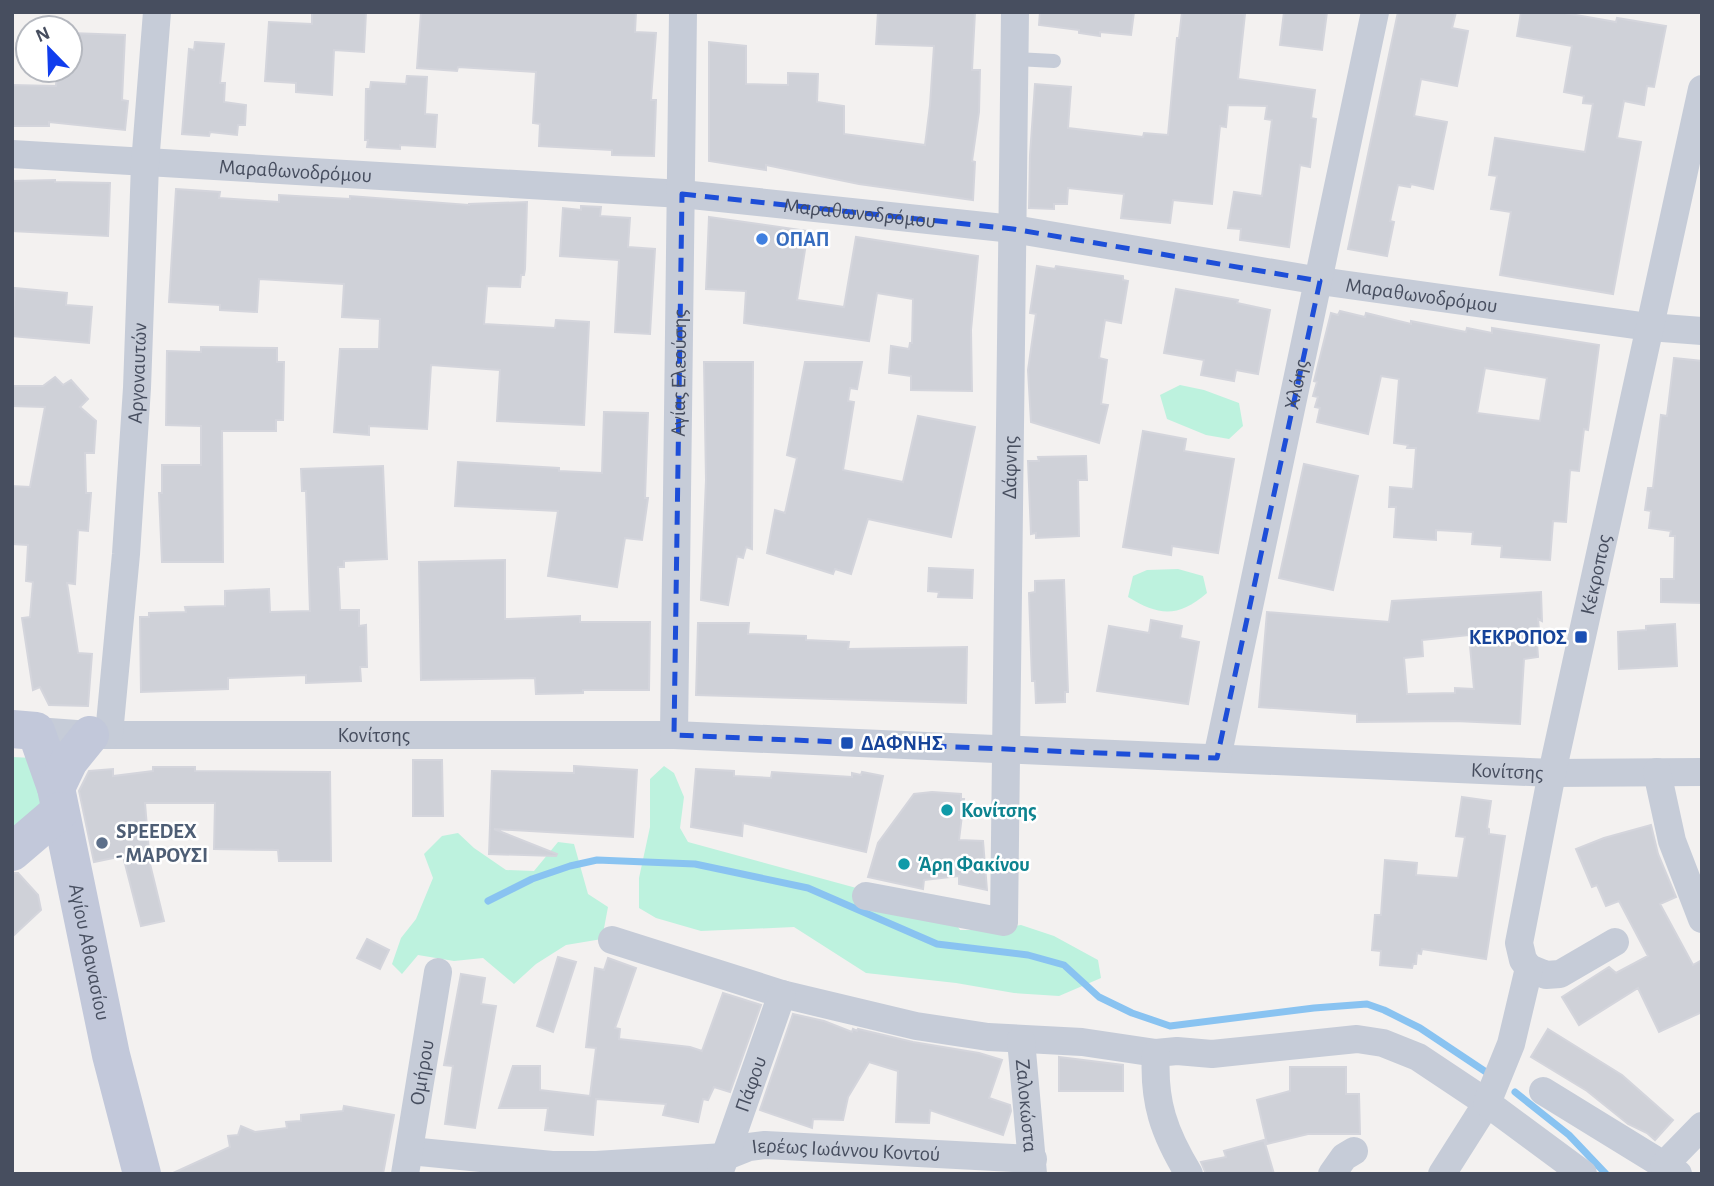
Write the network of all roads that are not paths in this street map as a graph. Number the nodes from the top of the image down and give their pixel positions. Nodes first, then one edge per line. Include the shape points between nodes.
1 (157, 12) edge
2 (683, 12) edge
3 (1015, 12) edge
4 (1375, 12) edge
5 (1015, 59) junction
6 (1054, 61) dead end
7 (1702, 89) edge
8 (12, 154) edge
9 (145, 164) junction
10 (682, 194) junction
11 (1013, 229) junction
12 (1320, 281) junction
13 (1649, 327) junction
14 (1702, 331) edge
15 (24, 730) edge
16 (100, 734) junction
17 (674, 735) junction
18 (1007, 750) junction
19 (1217, 758) junction
20 (1657, 772) junction
21 (1702, 772) edge
22 (1552, 773) junction
23 (58, 799) junction
24 (12, 852) edge
25 (866, 896) dead end
26 (1702, 919) edge
27 (612, 940) dead end
28 (1615, 942) dead end
29 (1530, 968) junction
30 (438, 972) dead end
31 (782, 994) junction
32 (1021, 1040) junction
33 (1156, 1053) junction
34 (1544, 1091) dead end
35 (1487, 1103) junction
36 (1702, 1126) edge
37 (1354, 1151) dead end
38 (407, 1163) edge
39 (722, 1166) edge
40 (1033, 1166) edge
41 (1671, 1169) edge
42 (142, 1174) edge
43 (1189, 1174) edge
44 (1332, 1174) edge
45 (1442, 1174) edge
46 (1583, 1174) edge

1 - 9 street, Αργοναυτών
2 - 10 street, Αγίας Ελεούσης
3 - 5 street, Δάφνης
4 - 12 street, Χλόης
5 - 6 lane
5 - 11 street, Δάφνης
7 - 13 street, Κέκροπος
8 - 9 street, Μαραθωνοδρόμου
9 - 10 street, Μαραθωνοδρόμου
9 - 16 street, Αργοναυτών via 126,554
10 - 11 street, Μαραθωνοδρόμου
10 - 17 street, Αγίας Ελεούσης
11 - 12 street, Μαραθωνοδρόμου
11 - 18 street, Δάφνης
12 - 13 street, Μαραθωνοδρόμου
12 - 19 street, Χλόης
13 - 14 street, Μαραθωνοδρόμου
13 - 22 street, Κέκροπος
15 - 16 street, Κονίτσης
15 - 23 street, Αγίου Αθανασίου
16 - 17 street, Κονίτσης
16 - 23 street via 69,761
17 - 18 street, Κονίτσης
18 - 19 street, Κονίτσης
18 - 25 street, Δάφνης via 1004,922
19 - 22 street, Κονίτσης
20 - 21 street, Κονίτσης
20 - 22 street, Κονίτσης
20 - 26 street via 1672,841
22 - 29 street, Κέκροπος via 1519,943
23 - 24 street
23 - 42 street, Αγίου Αθανασίου via 111,1055
27 - 31 street
28 - 29 street via 1560,974 1546,975
29 - 35 street via 1511,1044
30 - 38 street, Ομήρου
31 - 32 street via 916,1026
31 - 39 street, Πάφου
32 - 33 street via 1082,1042
32 - 40 street, Ζαλοκώστα
33 - 35 street via 1212,1054 1357,1039 1383,1043 1418,1058
33 - 43 street via 1154,1083 1159,1110
34 - 41 street
35 - 45 street
35 - 46 street
36 - 41 street
37 - 44 street
38 - 39 street, Ιερέως Ιωάννου Κοντού
39 - 40 street, Ιερέως Ιωάννου Κοντού via 749,1147 785,1145

